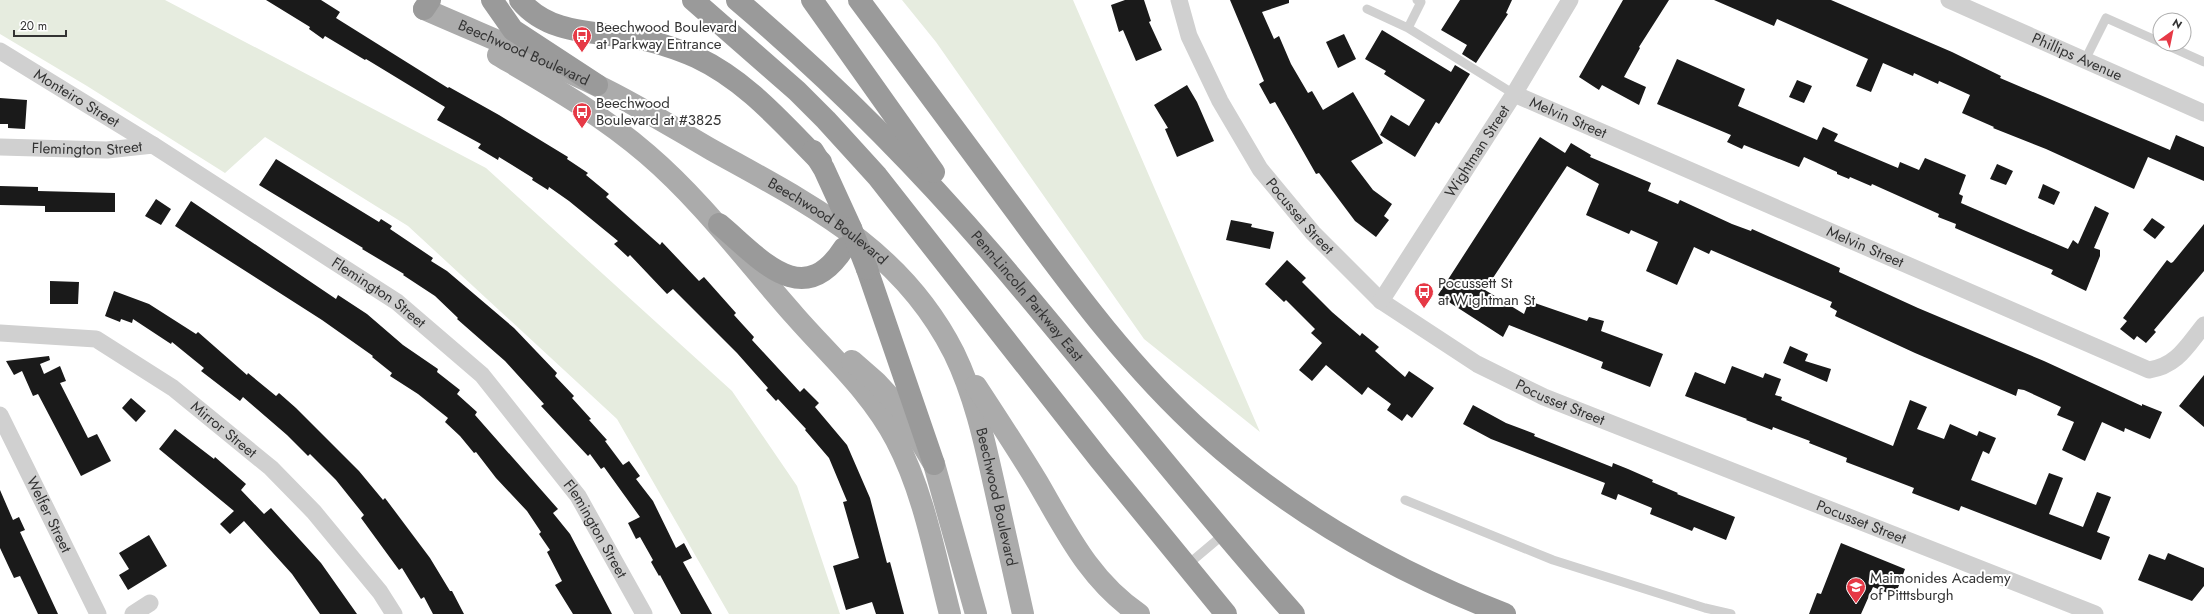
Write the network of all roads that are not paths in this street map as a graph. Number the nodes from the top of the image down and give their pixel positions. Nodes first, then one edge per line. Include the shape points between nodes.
1 (492, 0) edge
2 (520, 0) edge
3 (737, 0) edge
4 (812, 0) edge
5 (859, 0) edge
6 (1179, 0) edge
7 (1417, 0) edge
8 (1570, 0) edge
9 (1949, 0) edge
10 (421, 3) edge
11 (698, 4) edge
12 (1367, 9) dead end
13 (1408, 28) junction
14 (2152, 38) edge
15 (0, 51) edge
16 (2182, 52) edge
17 (2085, 60) junction
18 (2204, 62) edge
19 (597, 85) junction
20 (1514, 94) junction
21 (2204, 113) edge
22 (153, 145) junction
23 (0, 147) edge
24 (822, 166) junction
25 (719, 224) junction
26 (848, 238) junction
27 (993, 254) junction
28 (1381, 301) junction
29 (795, 316) junction
30 (2204, 325) edge
31 (0, 332) edge
32 (954, 353) junction
33 (0, 415) edge
34 (934, 464) junction
35 (1406, 500) dead end
36 (1224, 534) junction
37 (1186, 566) junction
38 (150, 603) dead end
39 (98, 614) edge
40 (133, 614) edge
41 (394, 614) edge
42 (644, 614) edge
43 (950, 614) edge
44 (976, 614) edge
45 (1023, 614) edge
46 (1139, 614) edge
47 (1226, 614) edge
48 (1294, 614) edge
49 (1505, 614) edge
50 (1731, 614) edge
51 (2094, 614) edge

1 - 19 highway via 513,30
2 - 24 highway via 529,10 551,24 574,30 646,40 712,65 754,94
3 - 27 highway, Penn-Lincoln Parkway East via 863,115
4 - 27 highway
5 - 49 highway via 1098,323 1193,424 1264,483 1331,529 1399,568
6 - 28 street, Pocusset Street via 1189,36 1214,88 1260,169 1313,233
7 - 13 lane via 1421,2
8 - 20 street, Wightman Street
9 - 17 street, Phillips Avenue
10 - 19 main road, Beechwood Boulevard
10 - 25 main road, Beechwood Boulevard via 602,118 647,154
11 - 24 highway via 764,80
11 - 37 highway via 802,96 877,176
12 - 13 lane
13 - 20 lane
14 - 17 lane via 2106,18
15 - 22 street, Monteiro Street
16 - 18 lane
17 - 21 street, Phillips Avenue
19 - 32 main road, Beechwood Boulevard via 805,201 844,227 878,255 908,287 926,309
20 - 28 street, Wightman Street
20 - 30 street, Melvin Street via 2149,370 2162,368 2175,361
22 - 23 street, Flemington Street via 107,150
22 - 42 street, Flemington Street via 397,302 482,375 578,496
24 - 26 highway
25 - 26 highway via 774,269 793,278 804,279 822,272 837,258
25 - 29 main road, Beechwood Boulevard
26 - 34 highway, bridge via 867,269
27 - 36 highway, Penn-Lincoln Parkway East
28 - 51 street, Pocusset Street via 1477,364 1544,397
29 - 34 main road via 889,394
29 - 43 main road, Beechwood Boulevard via 860,386 896,440 918,496
31 - 41 street, Mirror Street via 96,339 173,388 271,468 314,512 380,592
32 - 45 main road, Beechwood Boulevard via 975,405
32 - 46 main road via 1012,440 1085,561 1104,586
33 - 39 street, Welfer Street
34 - 44 main road
35 - 50 lane via 1553,560
36 - 37 lane
36 - 48 highway, Penn-Lincoln Parkway East
37 - 47 highway
38 - 40 street

